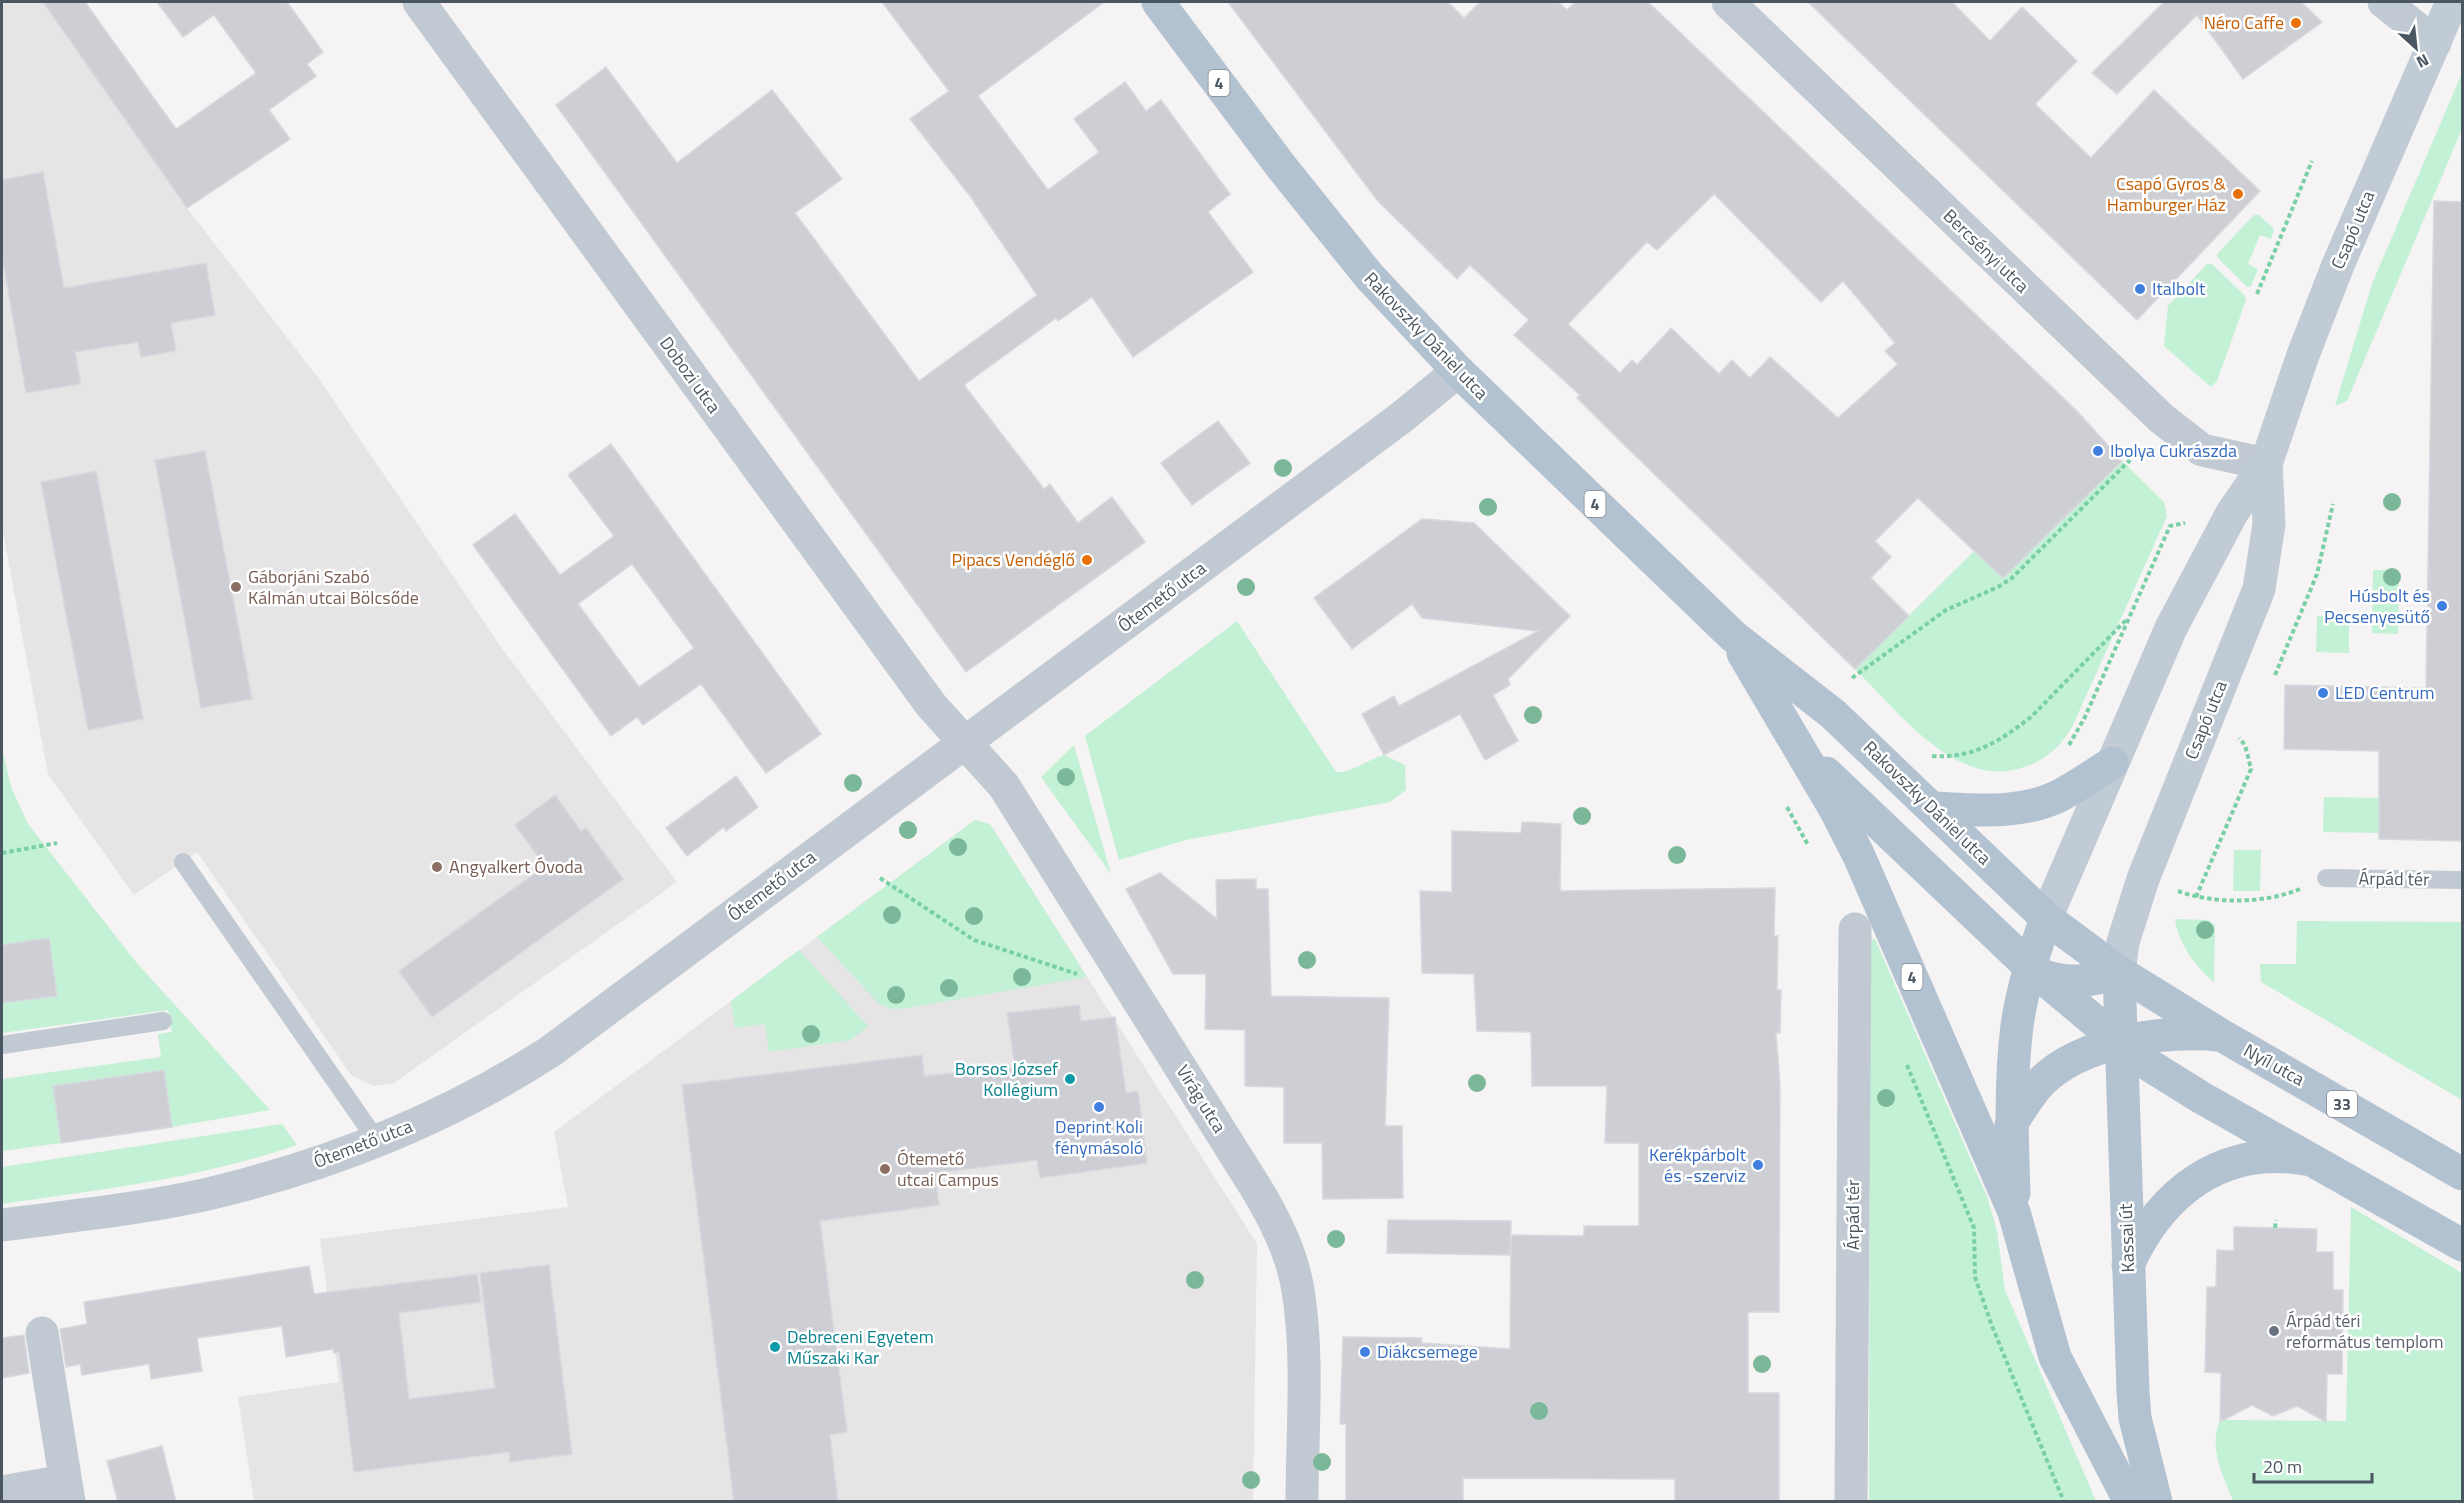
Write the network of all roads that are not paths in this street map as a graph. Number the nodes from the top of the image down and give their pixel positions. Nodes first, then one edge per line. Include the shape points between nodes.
1 (419, 2) edge
2 (1158, 2) edge
3 (1728, 2) edge
4 (2384, 2) edge
5 (2452, 2) edge
6 (2435, 43) junction
7 (1458, 371) junction
8 (2266, 464) junction
9 (1733, 636) junction
10 (968, 742) junction
11 (1798, 747) junction
12 (2112, 763) junction
13 (1934, 808) junction
14 (183, 862) dead end
15 (2326, 878) road end
16 (2463, 880) edge
17 (2046, 918) junction
18 (1855, 929) dead end
19 (2030, 967) junction
20 (2119, 972) junction
21 (163, 1021) dead end
22 (2221, 1035) junction
23 (2120, 1044) junction
24 (2, 1045) edge
25 (2012, 1125) junction
26 (377, 1141) junction
27 (2316, 1160) junction
28 (2463, 1174) edge
29 (2014, 1212) junction
30 (2, 1225) edge
31 (2463, 1245) edge
32 (2127, 1266) junction
33 (42, 1333) dead end
34 (2, 1492) edge
35 (67, 1492) edge
36 (1302, 1502) edge
37 (1851, 1502) edge
38 (2130, 1502) edge
39 (2156, 1502) edge

1 - 10 street, Dobozi utca via 931,705
2 - 7 main road, Rakovszky Dániel utca / 4 via 1369,276
3 - 8 street, Bercsényi utca via 2161,418 2202,450
4 - 6 street
5 - 6 street, Csapó utca
6 - 8 street, Csapó utca via 2338,265
7 - 9 main road, Rakovszky Dániel utca / 4
7 - 10 street, Ótemető utca
8 - 12 street, Csapó utca via 2201,568
8 - 20 street, Csapó utca via 2269,524 2259,589 2143,879 2128,924
9 - 11 main road, Rakovszky Dániel utca / 4
9 - 13 main road, Rakovszky Dániel utca / 4 via 1833,714
10 - 26 street, Ótemető utca via 552,1052 458,1107
10 - 36 street, Virág utca via 1011,796 1278,1227 1293,1268 1300,1312
11 - 19 main road
11 - 29 main road, 4 via 1859,856
12 - 13 main road via 2040,803 1998,810
12 - 17 street, Csapó utca
13 - 17 main road, Rakovszky Dániel utca / 4
14 - 26 lane
15 - 16 lane, Árpád tér
17 - 19 main road
17 - 20 main road, Rakovszky Dániel utca / 4
18 - 37 street, Árpád tér
19 - 20 main road via 2053,980 2069,982
19 - 23 main road
19 - 25 main road via 2018,1023
20 - 22 main road, Nyíl utca / 33
20 - 23 main road, Kassai út
21 - 24 lane
22 - 23 main road via 2167,1033
22 - 28 main road, Nyíl utca / 33
23 - 25 main road via 2065,1064 2041,1082
23 - 27 main road via 2163,1076
23 - 32 main road, Kassai út
25 - 29 main road
26 - 30 street, Ótemető utca via 327,1160 207,1194
27 - 31 main road
27 - 32 main road via 2250,1158 2199,1178 2154,1217
29 - 38 main road, 4 via 2055,1357
32 - 39 main road, Kassai út via 2135,1418
33 - 35 street
34 - 35 street

